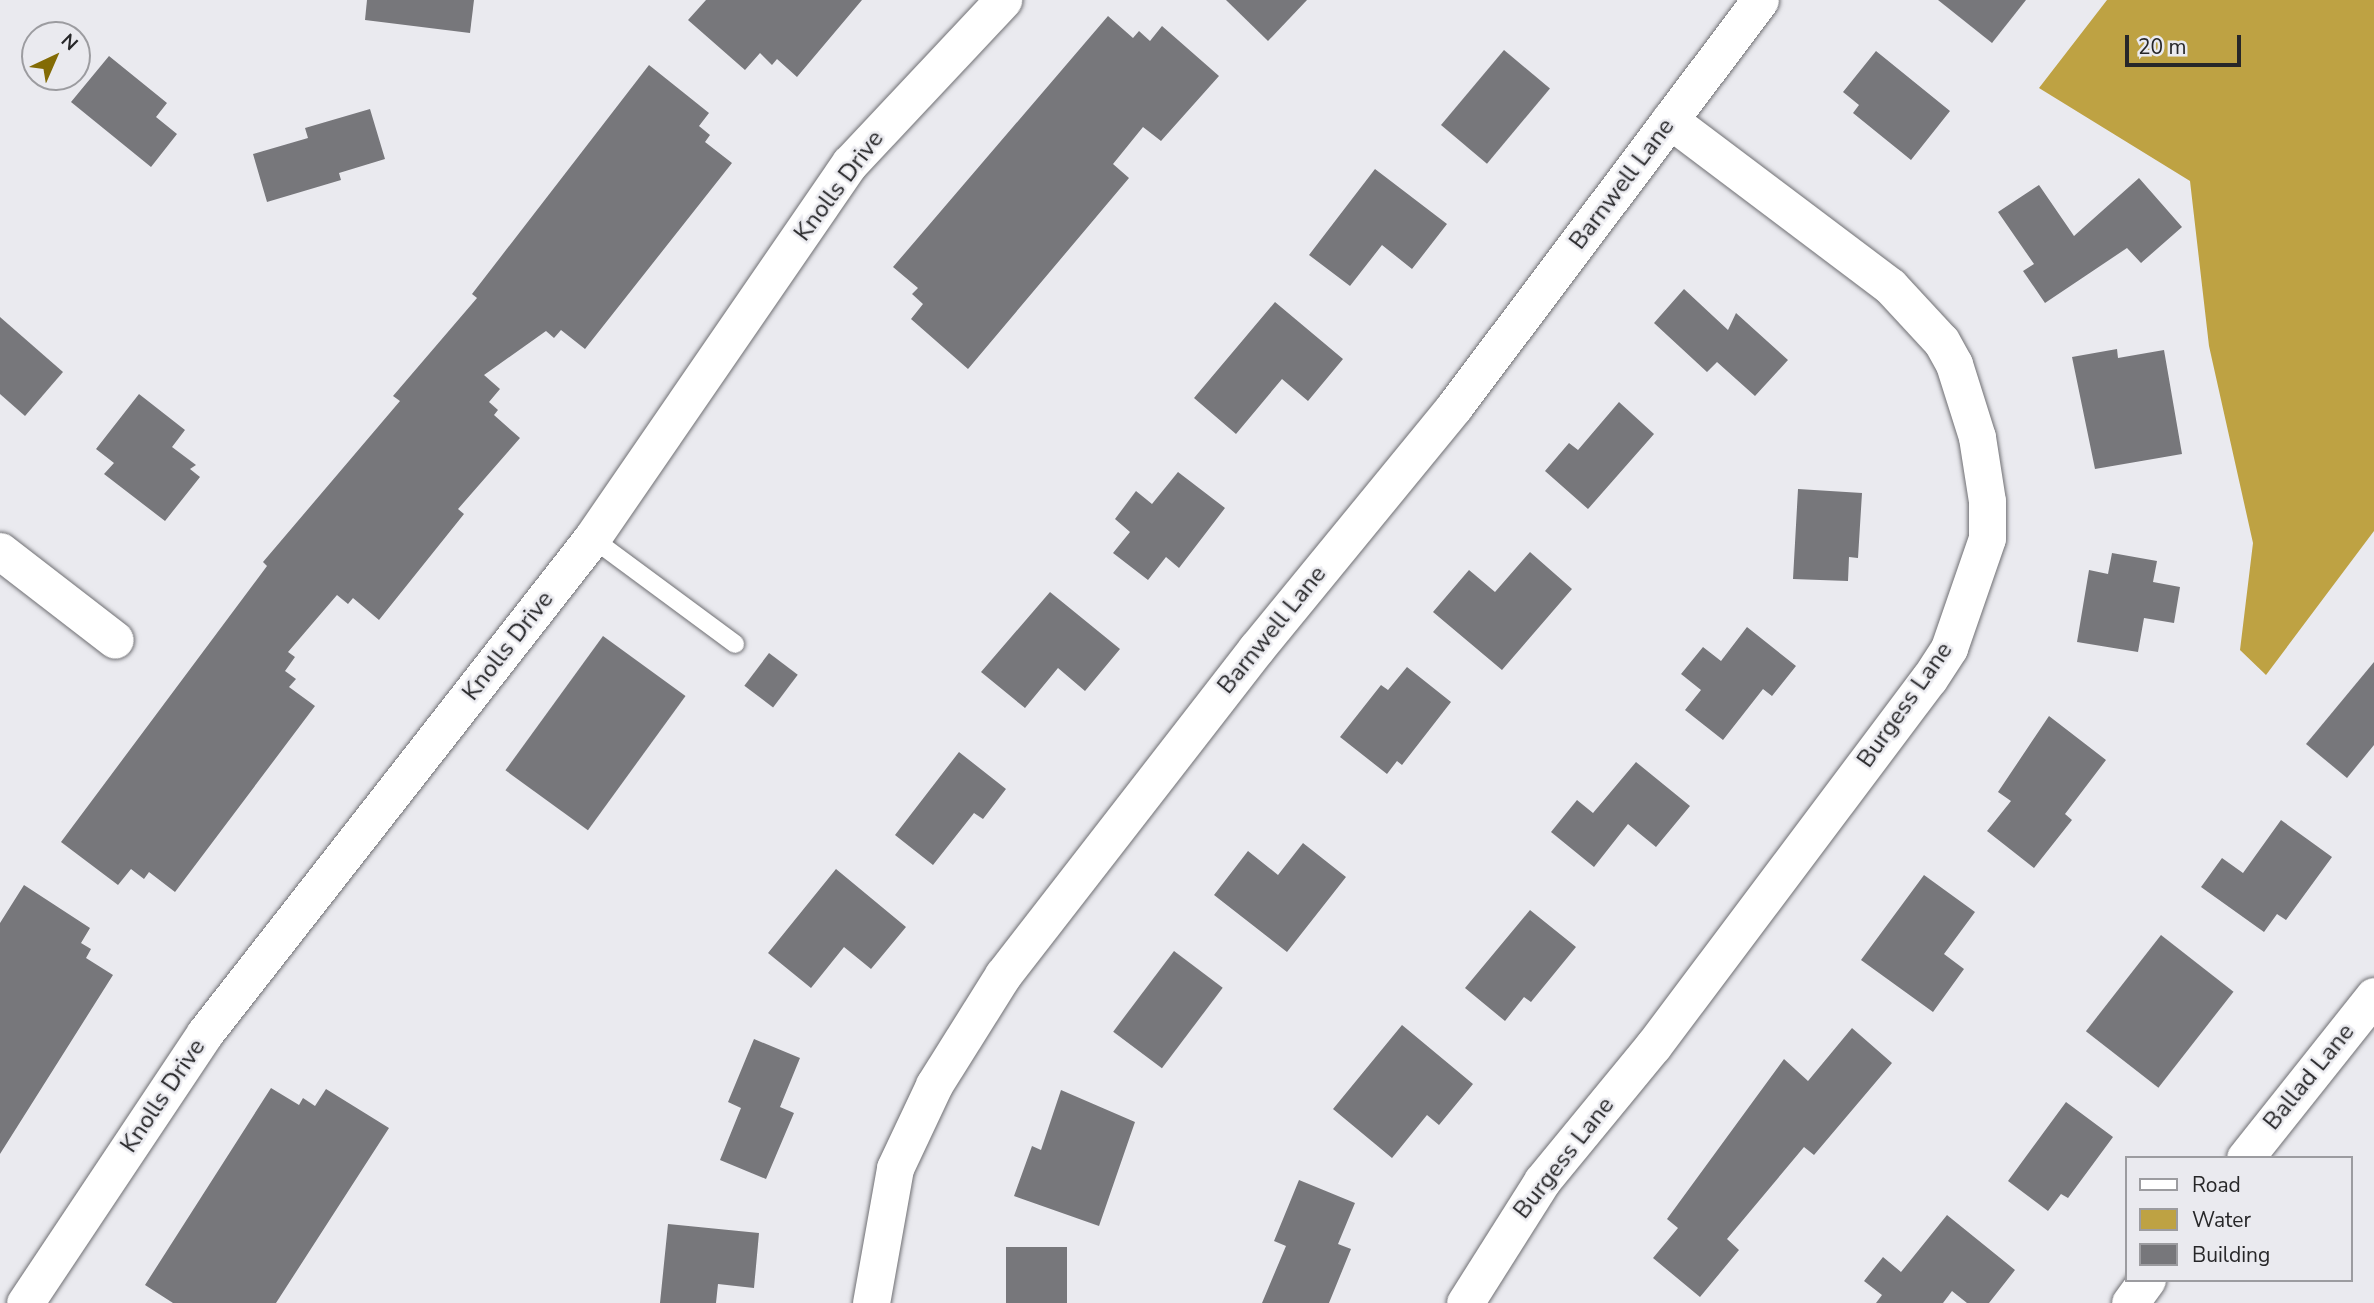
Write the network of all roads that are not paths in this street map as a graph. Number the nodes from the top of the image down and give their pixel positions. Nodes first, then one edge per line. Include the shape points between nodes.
1 (1003, 0) edge
2 (1760, 0) edge
3 (1670, 120) junction
4 (592, 538) junction
5 (0, 551) edge
6 (115, 640) dead end
7 (735, 644) dead end
8 (2374, 996) edge
9 (2247, 1156) edge
10 (2146, 1282) edge
11 (26, 1303) edge
12 (871, 1303) edge
13 (1465, 1303) edge
14 (2130, 1303) edge

1 - 4 street, Knolls Drive via 850,163
2 - 3 street, Barnwell Lane
3 - 12 street, Barnwell Lane via 1454,407 1256,649 996,985 934,1085 895,1168
3 - 13 street, Burgess Lane via 1890,286 1941,341 1954,364 1977,437 1987,501 1987,538 1949,648 1928,679 1653,1045 1542,1181
4 - 7 lane
4 - 11 street, Knolls Drive via 205,1033
5 - 6 street
8 - 9 street, Ballad Lane
10 - 14 street

